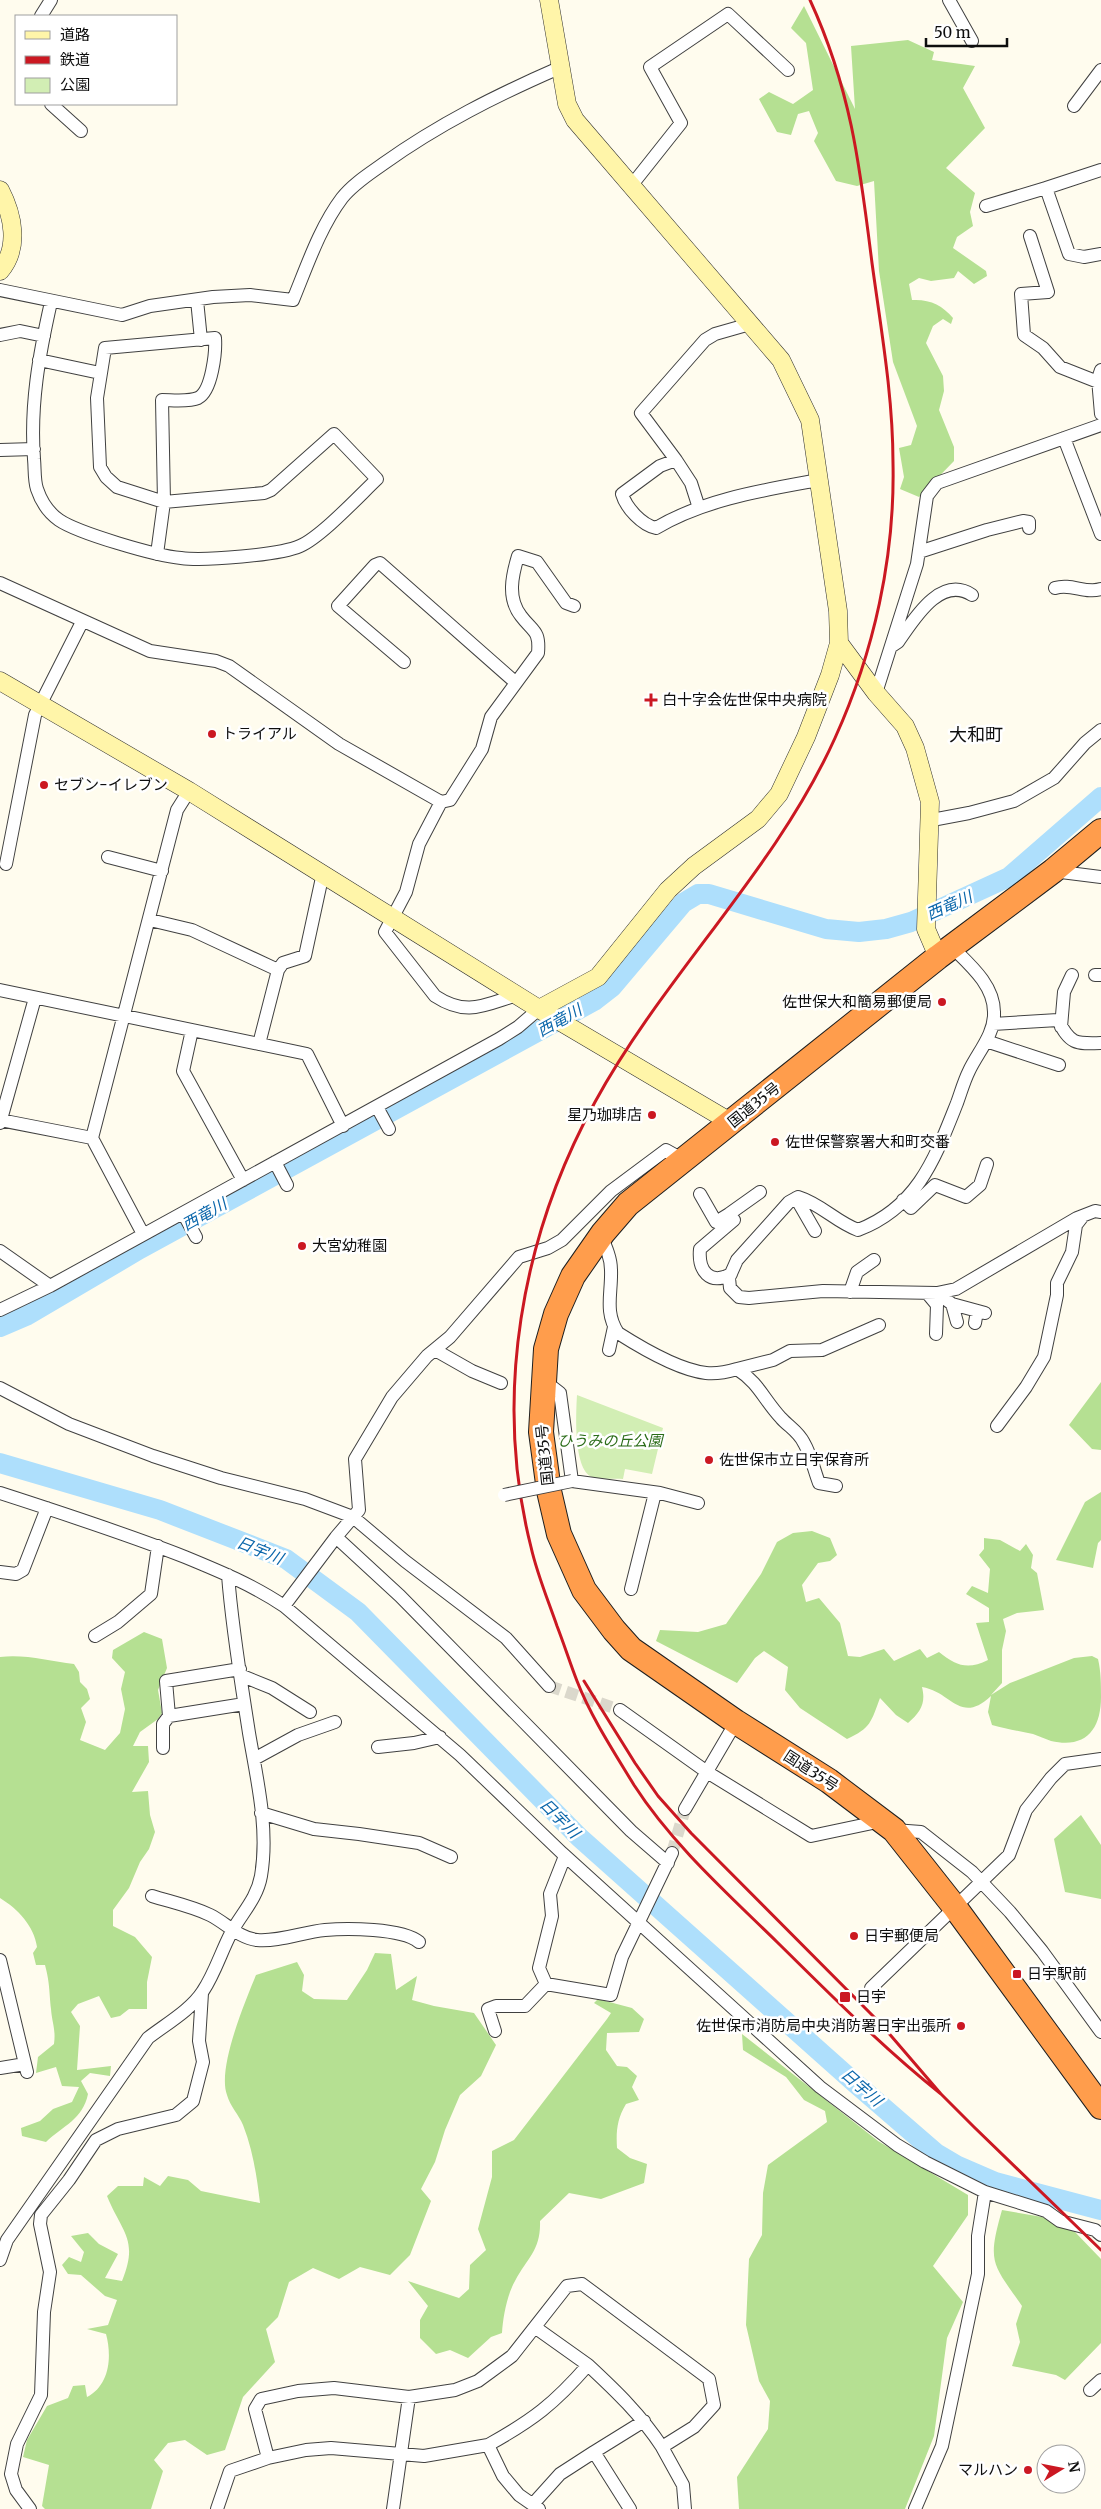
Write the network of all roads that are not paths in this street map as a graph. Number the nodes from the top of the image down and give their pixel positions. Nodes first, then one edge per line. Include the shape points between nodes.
1 (51, 0) edge
2 (549, 0) edge
3 (949, 0) edge
4 (42, 15) edge
5 (972, 41) dead end
6 (559, 68) junction
7 (788, 70) dead end
8 (1101, 70) edge
9 (52, 105) edge
10 (1074, 106) dead end
11 (80, 131) dead end
12 (1101, 170) edge
13 (631, 186) junction
14 (1046, 188) junction
15 (0, 190) edge
16 (986, 206) dead end
17 (1030, 236) dead end
18 (1101, 254) edge
19 (0, 272) edge
20 (0, 290) edge
21 (197, 300) junction
22 (51, 302) junction
23 (750, 324) junction
24 (0, 335) edge
25 (44, 336) junction
26 (202, 340) junction
27 (39, 360) junction
28 (100, 373) junction
29 (1099, 376) edge
30 (1101, 414) edge
31 (1101, 425) edge
32 (1064, 438) junction
33 (34, 449) junction
34 (0, 450) edge
35 (676, 460) junction
36 (819, 480) junction
37 (164, 502) junction
38 (699, 508) junction
39 (1029, 528) dead end
40 (1101, 534) edge
41 (919, 552) junction
42 (156, 554) junction
43 (0, 583) edge
44 (1055, 588) dead end
45 (1101, 589) edge
46 (972, 595) dead end
47 (574, 606) dead end
48 (82, 622) junction
49 (839, 643) junction
50 (890, 647) junction
51 (404, 662) dead end
52 (0, 681) edge
53 (514, 682) junction
54 (876, 694) junction
55 (41, 703) junction
56 (1101, 730) edge
57 (190, 791) junction
58 (441, 802) junction
59 (932, 820) junction
60 (1101, 831) edge
61 (108, 857) dead end
62 (6, 864) dead end
63 (162, 870) junction
64 (1053, 870) junction
65 (324, 873) junction
66 (1101, 877) edge
67 (393, 917) junction
68 (150, 920) junction
69 (945, 952) junction
70 (278, 970) junction
71 (1072, 975) dead end
72 (0, 990) edge
73 (517, 995) junction
74 (36, 998) junction
75 (546, 1012) junction
76 (125, 1015) junction
77 (993, 1024) junction
78 (1061, 1027) junction
79 (192, 1030) junction
80 (986, 1041) junction
81 (1101, 1043) edge
82 (259, 1044) junction
83 (1059, 1065) dead end
84 (378, 1109) junction
85 (0, 1121) edge
86 (732, 1123) junction
87 (343, 1126) junction
88 (388, 1128) dead end
89 (92, 1138) junction
90 (684, 1160) junction
91 (987, 1164) dead end
92 (277, 1165) junction
93 (243, 1180) junction
94 (287, 1184) dead end
95 (760, 1192) dead end
96 (700, 1194) dead end
97 (796, 1198) junction
98 (903, 1200) junction
99 (1101, 1212) edge
100 (729, 1214) junction
101 (184, 1216) junction
102 (1083, 1216) junction
103 (815, 1231) dead end
104 (144, 1234) junction
105 (195, 1236) dead end
106 (601, 1236) junction
107 (0, 1251) edge
108 (874, 1260) dead end
109 (731, 1274) junction
110 (50, 1286) junction
111 (850, 1292) junction
112 (932, 1293) junction
113 (952, 1304) junction
114 (0, 1310) edge
115 (979, 1315) dead end
116 (957, 1322) dead end
117 (879, 1325) dead end
118 (614, 1327) junction
119 (936, 1334) dead end
120 (435, 1350) junction
121 (609, 1350) dead end
122 (737, 1369) junction
123 (542, 1379) junction
124 (501, 1382) dead end
125 (0, 1388) edge
126 (997, 1426) dead end
127 (572, 1481) junction
128 (836, 1486) dead end
129 (0, 1493) edge
130 (655, 1493) junction
131 (504, 1495) dead end
132 (698, 1503) dead end
133 (47, 1508) junction
134 (353, 1517) junction
135 (336, 1537) junction
136 (158, 1546) junction
137 (0, 1572) edge
138 (228, 1575) junction
139 (631, 1589) dead end
140 (284, 1606) junction
141 (95, 1636) dead end
142 (240, 1672) junction
143 (549, 1686) tunnel mouth
144 (244, 1704) junction
145 (620, 1710) tunnel mouth
146 (310, 1712) dead end
147 (169, 1716) junction
148 (335, 1722) dead end
149 (736, 1722) junction
150 (440, 1738) junction
151 (378, 1747) dead end
152 (163, 1748) dead end
153 (1101, 1758) edge
154 (254, 1759) junction
155 (707, 1772) junction
156 (685, 1809) tunnel mouth
157 (261, 1813) junction
158 (888, 1826) junction
159 (565, 1856) junction
160 (452, 1857) dead end
161 (981, 1882) junction
162 (152, 1896) dead end
163 (954, 1906) junction
164 (638, 1920) junction
165 (233, 1929) junction
166 (419, 1942) dead end
167 (0, 1960) edge
168 (546, 1984) junction
169 (871, 1988) dead end
170 (202, 1993) junction
171 (495, 2031) dead end
172 (1101, 2032) edge
173 (0, 2068) edge
174 (1100, 2105) edge
175 (985, 2192) junction
176 (1101, 2235) edge
177 (0, 2260) edge
178 (536, 2328) junction
179 (588, 2365) junction
180 (1101, 2380) edge
181 (1090, 2390) dead end
182 (409, 2397) junction
183 (644, 2422) junction
184 (488, 2444) junction
185 (662, 2447) junction
186 (594, 2452) junction
187 (400, 2456) junction
188 (268, 2458) junction
189 (536, 2506) edge
190 (30, 2509) edge
191 (217, 2509) edge
192 (393, 2509) edge
193 (630, 2509) edge
194 (685, 2509) edge
195 (915, 2509) edge

1 - 4 street
2 - 6 street
3 - 5 street
6 - 13 street via 567,104 575,120
6 - 21 street via 486,100 420,138 360,181 343,196 329,218 293,300 250,295
7 - 13 street via 728,14 650,67 680,123
8 - 10 street
9 - 11 street
12 - 14 street
13 - 23 street
14 - 16 street
14 - 18 street via 1069,254 1084,257
15 - 19 street via 10,210 13,229 10,252
17 - 29 street via 1048,292 1021,294 1024,335 1043,348 1060,367
20 - 22 street
21 - 22 street via 150,306 122,316
21 - 26 street
22 - 25 street
23 - 35 street via 705,340 641,413
23 - 36 street via 782,360 800,395 810,420
24 - 25 street via 20,331
25 - 27 street
26 - 28 street via 104,348
26 - 37 street via 215,338 216,353 206,391 197,398 162,400
27 - 28 street
27 - 33 street via 35,385
28 - 37 street via 97,398 100,466 117,487
29 - 30 street
31 - 32 street
32 - 40 street
32 - 41 street via 937,483 927,496
33 - 34 street
33 - 42 street via 37,489 44,505 58,519 77,529
35 - 38 street via 690,483
35 - 38 street via 660,466 622,494 624,502 650,527 656,528
36 - 38 street via 746,494
36 - 49 street via 838,610
37 - 42 street
37 - 42 street via 272,490 334,434 377,480 302,546 282,552 199,559
39 - 41 street via 1029,522 1023,521
41 - 50 street via 918,564
43 - 48 street
44 - 45 street via 1064,585 1091,591
46 - 50 street via 964,590 939,594 929,601 898,642
47 - 53 street via 566,603 537,562 518,556 511,592 516,608 535,630 539,640 538,653
48 - 55 street
48 - 58 street via 150,651 229,666 339,744
49 - 54 street
49 - 75 street via 806,737 779,794 758,819 694,866 668,890 598,977
50 - 54 street
51 - 53 street via 338,606 380,563
52 - 55 street
53 - 58 street via 491,717 482,749 450,800
54 - 59 street via 905,726 915,748
55 - 57 street
55 - 62 street via 35,715
56 - 59 street via 1054,778 1014,801
57 - 63 street via 177,810
57 - 65 street
58 - 67 street via 419,844 406,892
59 - 69 street via 926,929
60 - 64 highway, 国道35号
61 - 63 street
63 - 68 street
64 - 66 street
64 - 69 highway, 国道35号
65 - 67 street
65 - 70 street via 305,956 283,964
67 - 73 street
67 - 73 street via 385,932 435,996 445,1003 472,1009
68 - 70 street via 192,930
68 - 76 street
69 - 77 street via 977,974 991,994
69 - 86 highway, 国道35号
70 - 82 street
71 - 78 street via 1064,992
72 - 74 street
73 - 75 street
74 - 76 street
74 - 85 street
75 - 84 street
75 - 86 street
76 - 79 street
76 - 89 street
77 - 78 street via 1058,1020
77 - 80 street
78 - 81 street via 1067,1038 1076,1043
79 - 82 street
79 - 93 street via 183,1071
80 - 83 street
80 - 98 street via 968,1072 928,1172
82 - 87 street via 307,1054
84 - 87 street
84 - 88 street
85 - 89 street
86 - 90 highway, 国道35号
87 - 92 street
89 - 104 street
90 - 106 highway, 国道35号 via 628,1204
90 - 120 street via 666,1150 611,1191 562,1240 519,1257
91 - 98 street via 980,1185 966,1197 935,1186 911,1208
92 - 93 street
92 - 94 street
93 - 101 street
95 - 100 street
96 - 100 street via 716,1222
97 - 98 street via 810,1201 839,1222 858,1230 882,1218
97 - 103 street
97 - 109 street via 743,1252
99 - 102 street
100 - 109 street via 734,1220 700,1249 699,1257 700,1266 708,1275 723,1279
101 - 104 street
101 - 105 street
102 - 112 street via 956,1289
102 - 126 street via 1076,1225 1072,1252 1057,1283 1044,1357
104 - 110 street
106 - 118 street via 611,1268 608,1300
106 - 123 highway, 国道35号 via 573,1276 556,1314
107 - 110 street
108 - 111 street via 857,1272
109 - 111 street via 730,1288 739,1297
110 - 114 street
111 - 112 street
112 - 113 street
112 - 119 street via 937,1305
113 - 115 street
113 - 116 street
117 - 122 street via 822,1350 790,1350 773,1360
118 - 121 street
118 - 122 street via 632,1342 695,1371 707,1374
120 - 124 street via 472,1371
120 - 134 street via 392,1397 362,1443 355,1459 359,1510
122 - 128 street via 758,1386 782,1419 797,1431 820,1483
123 - 127 street via 560,1393
123 - 149 highway, 国道35号 via 541,1432 549,1491 559,1534 584,1590 631,1649
125 - 134 street via 69,1424 153,1456 221,1478 305,1499
127 - 130 street
127 - 131 street, bridge
129 - 133 street
130 - 132 street
130 - 139 street
133 - 136 street
133 - 137 street via 23,1570 16,1574
134 - 135 street
134 - 143 street via 506,1638
135 - 140 street
135 - 164 street via 400,1596 631,1830 670,1858
136 - 138 street
136 - 141 street via 151,1594 118,1622
138 - 140 street
138 - 142 street
140 - 150 street
142 - 144 street
142 - 146 street
142 - 147 street via 166,1680
144 - 147 street
144 - 154 street
145 - 155 street
147 - 152 street via 163,1724
148 - 154 street via 298,1735
149 - 155 street
149 - 158 highway, 国道35号 via 829,1781
150 - 151 street
150 - 159 street
153 - 161 street via 1065,1764 1051,1778 1026,1810 1009,1855
154 - 157 street
155 - 156 street
155 - 158 street via 811,1836
157 - 160 street via 314,1830 420,1843
157 - 165 street via 264,1849 261,1878 251,1903
158 - 161 street via 921,1832
158 - 163 highway, 国道35号
159 - 164 street
159 - 168 street via 550,1894 552,1916 539,1968
161 - 163 street
161 - 172 street via 1042,1950
162 - 165 street via 193,1908
163 - 169 street
163 - 174 highway, 国道35号
164 - 168 street via 611,1994
164 - 175 street via 820,2087 897,2145
165 - 166 street via 256,1940 326,1930 356,1930 403,1935
165 - 170 street
167 - 173 street via 26,2068
168 - 171 street via 525,2006 488,2009
170 - 177 street via 148,2038 13,2232
170 - 190 street via 200,2041 203,2062 193,2101 176,2115 118,2128 96,2140 41,2215 50,2272 44,2312 41,2394 17,2444 11,2474 16,2490
175 - 176 street via 1046,2211 1060,2221 1095,2230
175 - 195 street via 978,2236 978,2274 942,2446
178 - 179 street
178 - 182 street via 512,2356 478,2381 455,2390
178 - 185 street via 567,2286 582,2284 709,2379 714,2405 694,2427
179 - 183 street via 625,2398
179 - 184 street via 562,2396 544,2411
180 - 181 street
182 - 187 street
182 - 188 street via 334,2388 261,2399 255,2409
183 - 185 street
183 - 186 street
184 - 187 street via 445,2454
184 - 189 street via 502,2476 519,2495
185 - 194 street via 683,2485
186 - 189 street via 560,2474
186 - 193 street
187 - 188 street via 331,2448
187 - 192 street
188 - 191 street via 230,2471

